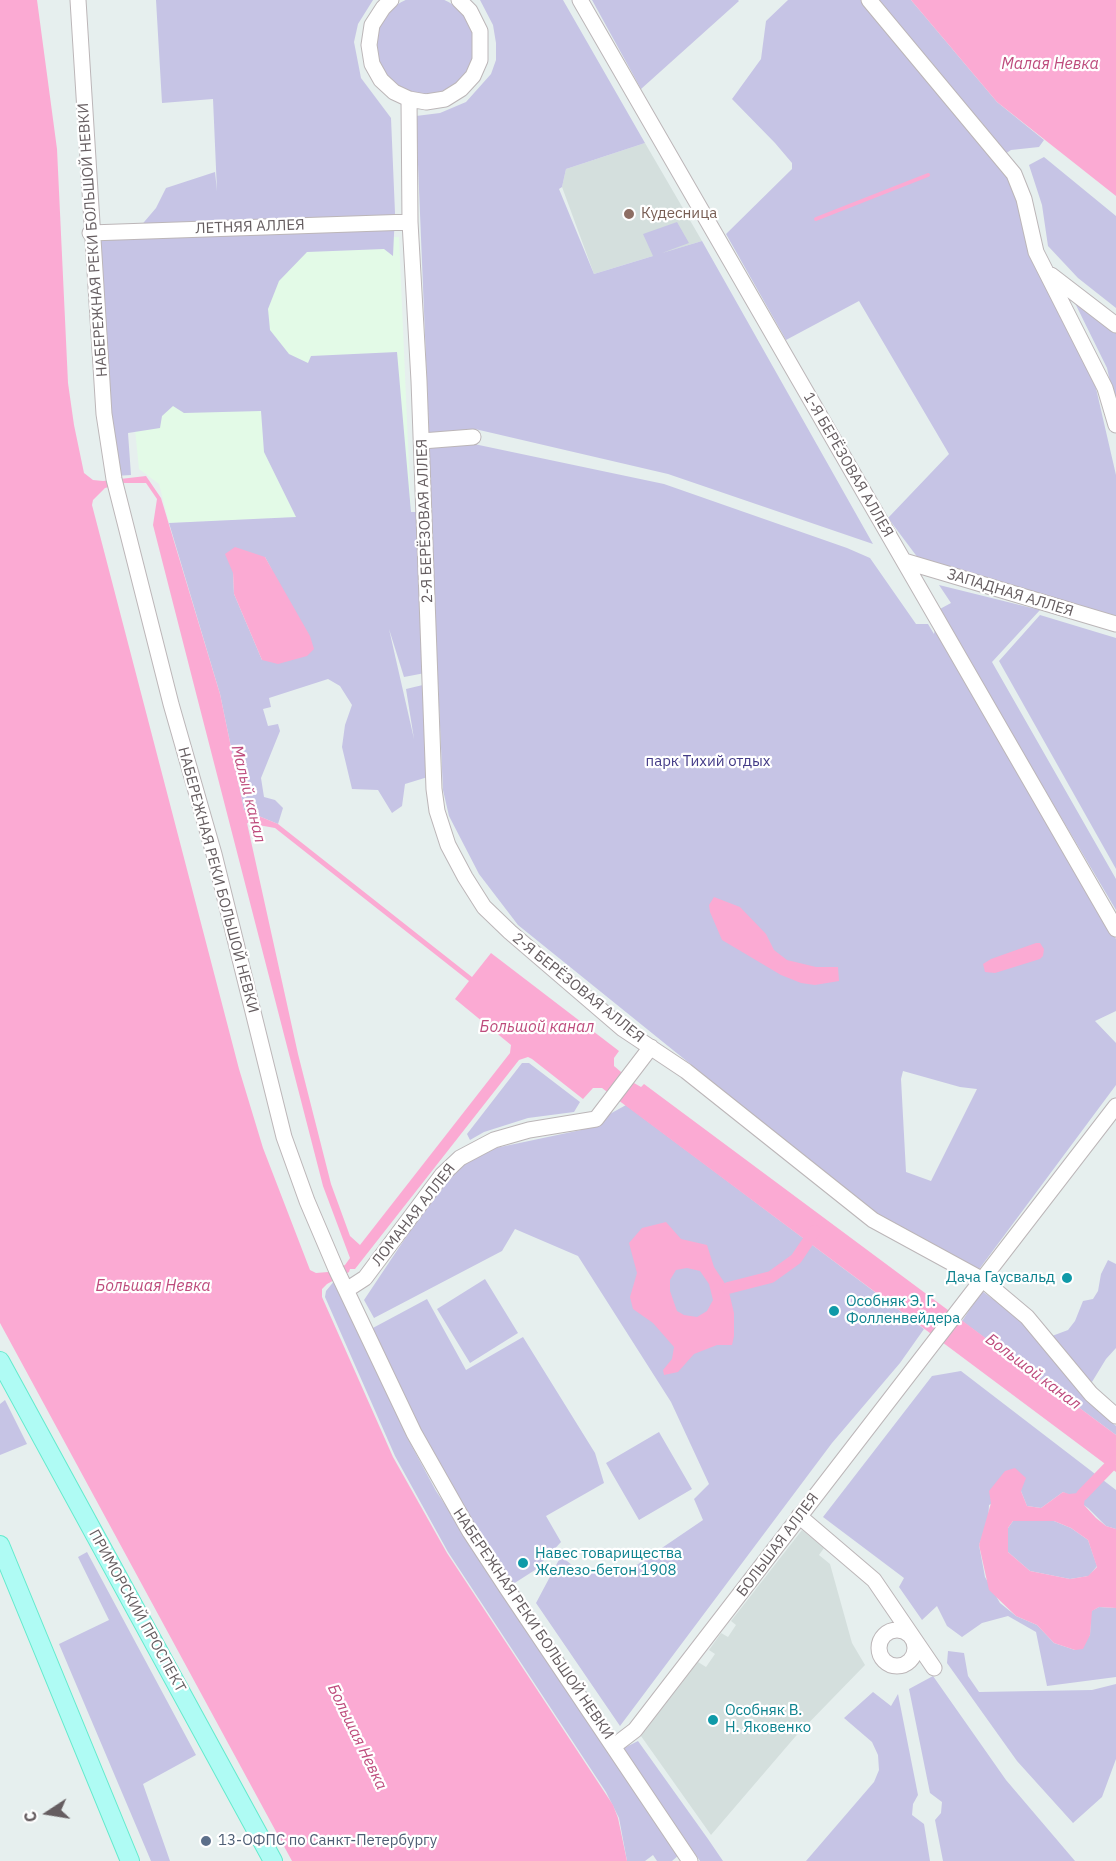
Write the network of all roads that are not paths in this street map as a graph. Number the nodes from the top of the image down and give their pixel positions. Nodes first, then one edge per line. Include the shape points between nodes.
1 (78, 0) edge
2 (392, 0) edge
3 (459, 0) edge
4 (580, 0) edge
5 (869, 0) edge
6 (409, 99) junction
7 (410, 222) junction
8 (90, 232) junction
9 (1048, 273) junction
10 (1116, 325) edge
11 (1116, 425) edge
12 (473, 437) dead end
13 (422, 441) junction
14 (904, 561) junction
15 (1116, 624) edge
16 (1116, 929) edge
17 (651, 1047) junction
18 (1116, 1106) edge
19 (341, 1278) junction
20 (983, 1280) junction
21 (0, 1361) edge
22 (5, 1377) edge
23 (1116, 1416) edge
24 (799, 1516) junction
25 (0, 1545) edge
26 (934, 1668) dead end
27 (614, 1746) junction
28 (130, 1861) edge
29 (273, 1861) edge
30 (690, 1861) edge

1 - 8 street, НАБЕРЕЖНАЯ РЕКИ БОЛЬШОЙ НЕВКИ
2 - 6 street via 372,25 369,55 381,80
3 - 6 street via 471,11 480,31 482,51 477,68 461,89 445,99
4 - 14 street, 1-Я БЕРЁЗОВАЯ АЛЛЕЯ
5 - 9 street via 1014,174 1032,239
6 - 7 street, 2-Я БЕРЁЗОВАЯ АЛЛЕЯ
7 - 8 street, ЛЕТНЯЯ АЛЛЕЯ
7 - 13 street, 2-Я БЕРЁЗОВАЯ АЛЛЕЯ
8 - 19 street, НАБЕРЕЖНАЯ РЕКИ БОЛЬШОЙ НЕВКИ via 104,414 115,482 284,1137
9 - 10 street
9 - 11 street via 1105,388
12 - 13 street
13 - 17 street, 2-Я БЕРЁЗОВАЯ АЛЛЕЯ via 434,789 448,845 484,907 623,1029
14 - 15 street, ЗАПАДНАЯ АЛЛЕЯ
14 - 16 street, 1-Я БЕРЁЗОВАЯ АЛЛЕЯ
17 - 19 street, ЛОМАНАЯ АЛЛЕЯ via 596,1119 502,1138 460,1158 442,1175 365,1278
17 - 20 street, 2-Я БЕРЁЗОВАЯ АЛЛЕЯ via 873,1220
18 - 20 street
19 - 27 street, НАБЕРЕЖНАЯ РЕКИ БОЛЬШОЙ НЕВКИ via 414,1434 470,1532
20 - 23 street, 2-Я БЕРЁЗОВАЯ АЛЛЕЯ via 1027,1317 1090,1394
20 - 24 street, БОЛЬШАЯ АЛЛЕЯ
21 - 22 main road, ПРИМОРСКИЙ ПРОСПЕКТ
22 - 29 main road, ПРИМОРСКИЙ ПРОСПЕКТ
24 - 26 street via 874,1580
24 - 27 street, БОЛЬШАЯ АЛЛЕЯ via 635,1730
25 - 28 main road
27 - 30 street, НАБЕРЕЖНАЯ РЕКИ БОЛЬШОЙ НЕВКИ

